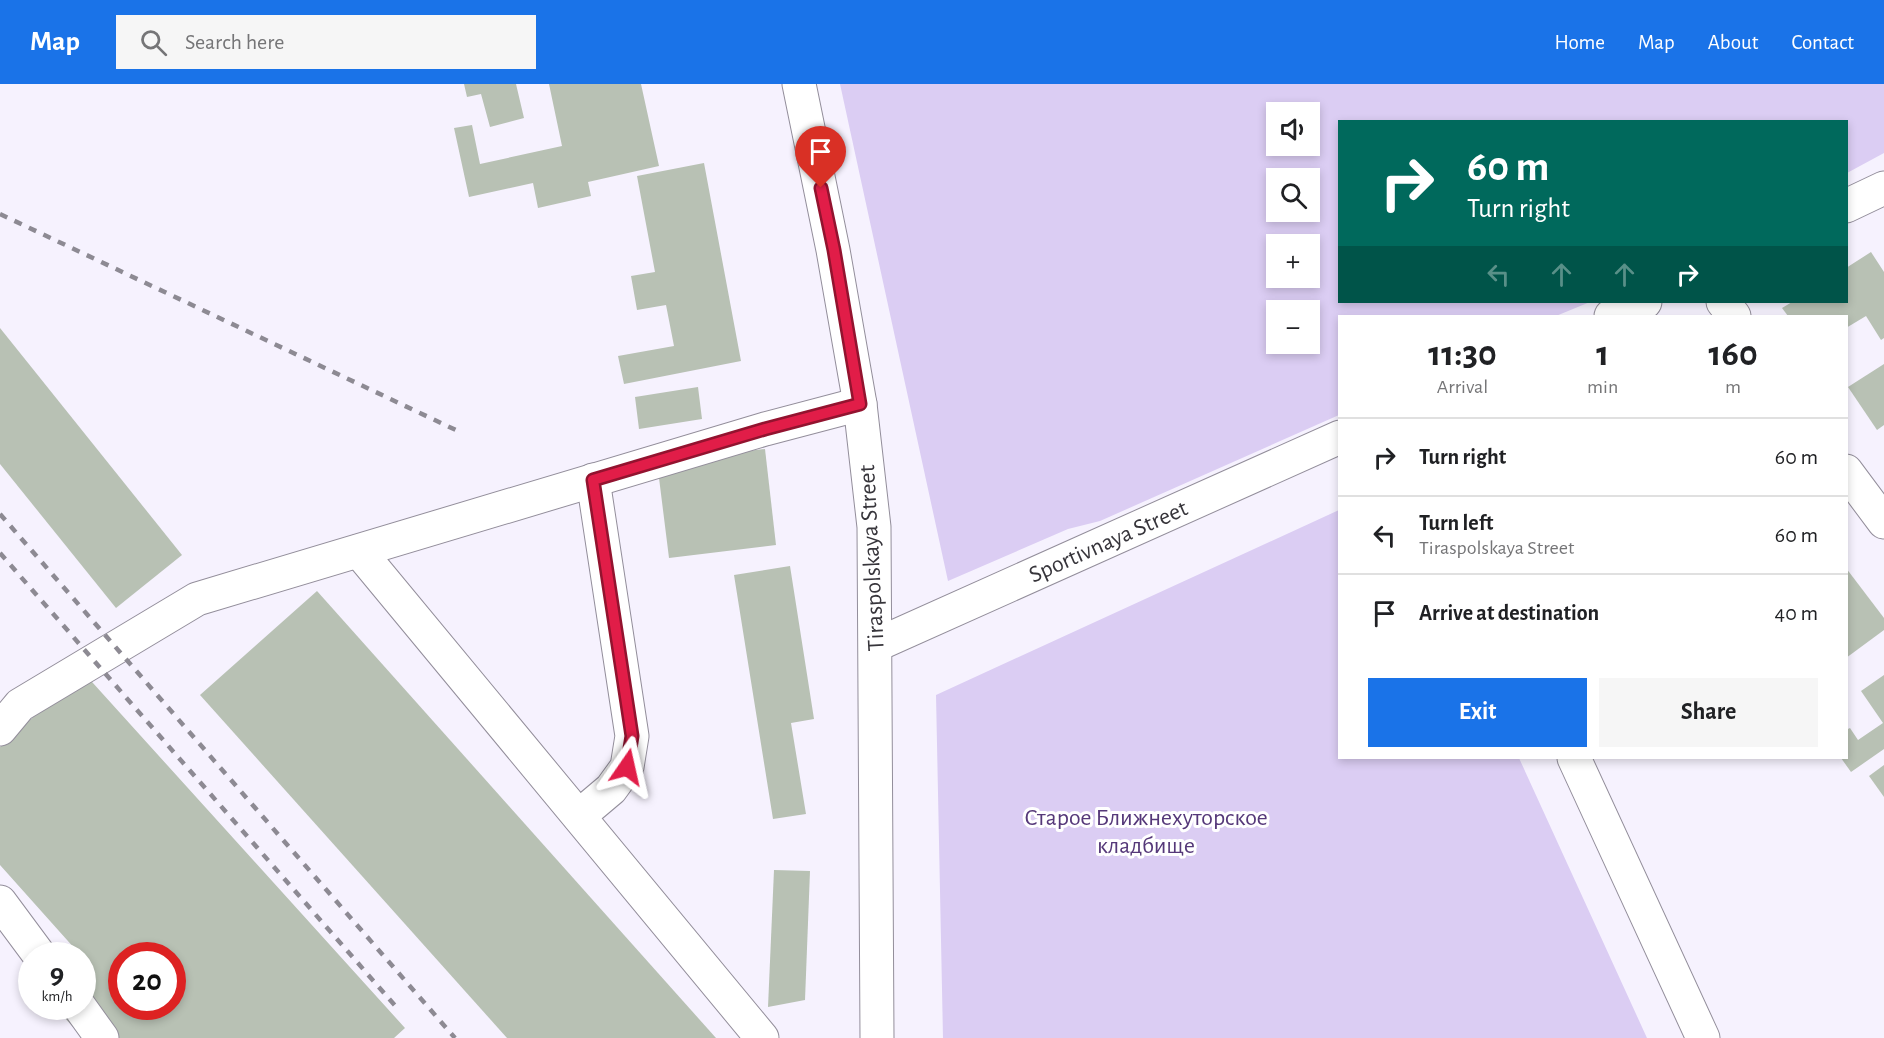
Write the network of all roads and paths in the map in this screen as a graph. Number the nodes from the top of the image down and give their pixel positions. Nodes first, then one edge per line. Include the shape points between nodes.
1 (799, 84) edge
2 (1884, 188) edge
3 (1848, 205) edge
4 (1643, 303) edge
5 (1613, 315) edge
6 (860, 404) junction
7 (1338, 438) edge
8 (1848, 474) edge
9 (593, 480) junction
10 (1884, 522) edge
11 (359, 551) junction
12 (876, 645) junction
13 (0, 729) edge
14 (1574, 759) edge
15 (579, 816) junction
16 (0, 902) edge
17 (30, 942) edge
18 (89, 1020) edge
19 (102, 1038) edge
20 (762, 1038) edge
21 (877, 1038) edge
22 (1703, 1038) edge

1 - 6 street, Tiraspolskaya Street via 834,250
2 - 3 street
4 - 5 street
6 - 9 street
6 - 12 street, Tiraspolskaya Street via 874,527
7 - 12 street, Sportivnaya Street
8 - 10 street
9 - 11 street
9 - 15 street via 632,736 627,767 611,789
11 - 13 street via 197,599 20,705
11 - 15 street
12 - 21 street, Tiraspolskaya Street
14 - 22 street
15 - 20 street
16 - 17 street
18 - 19 street

